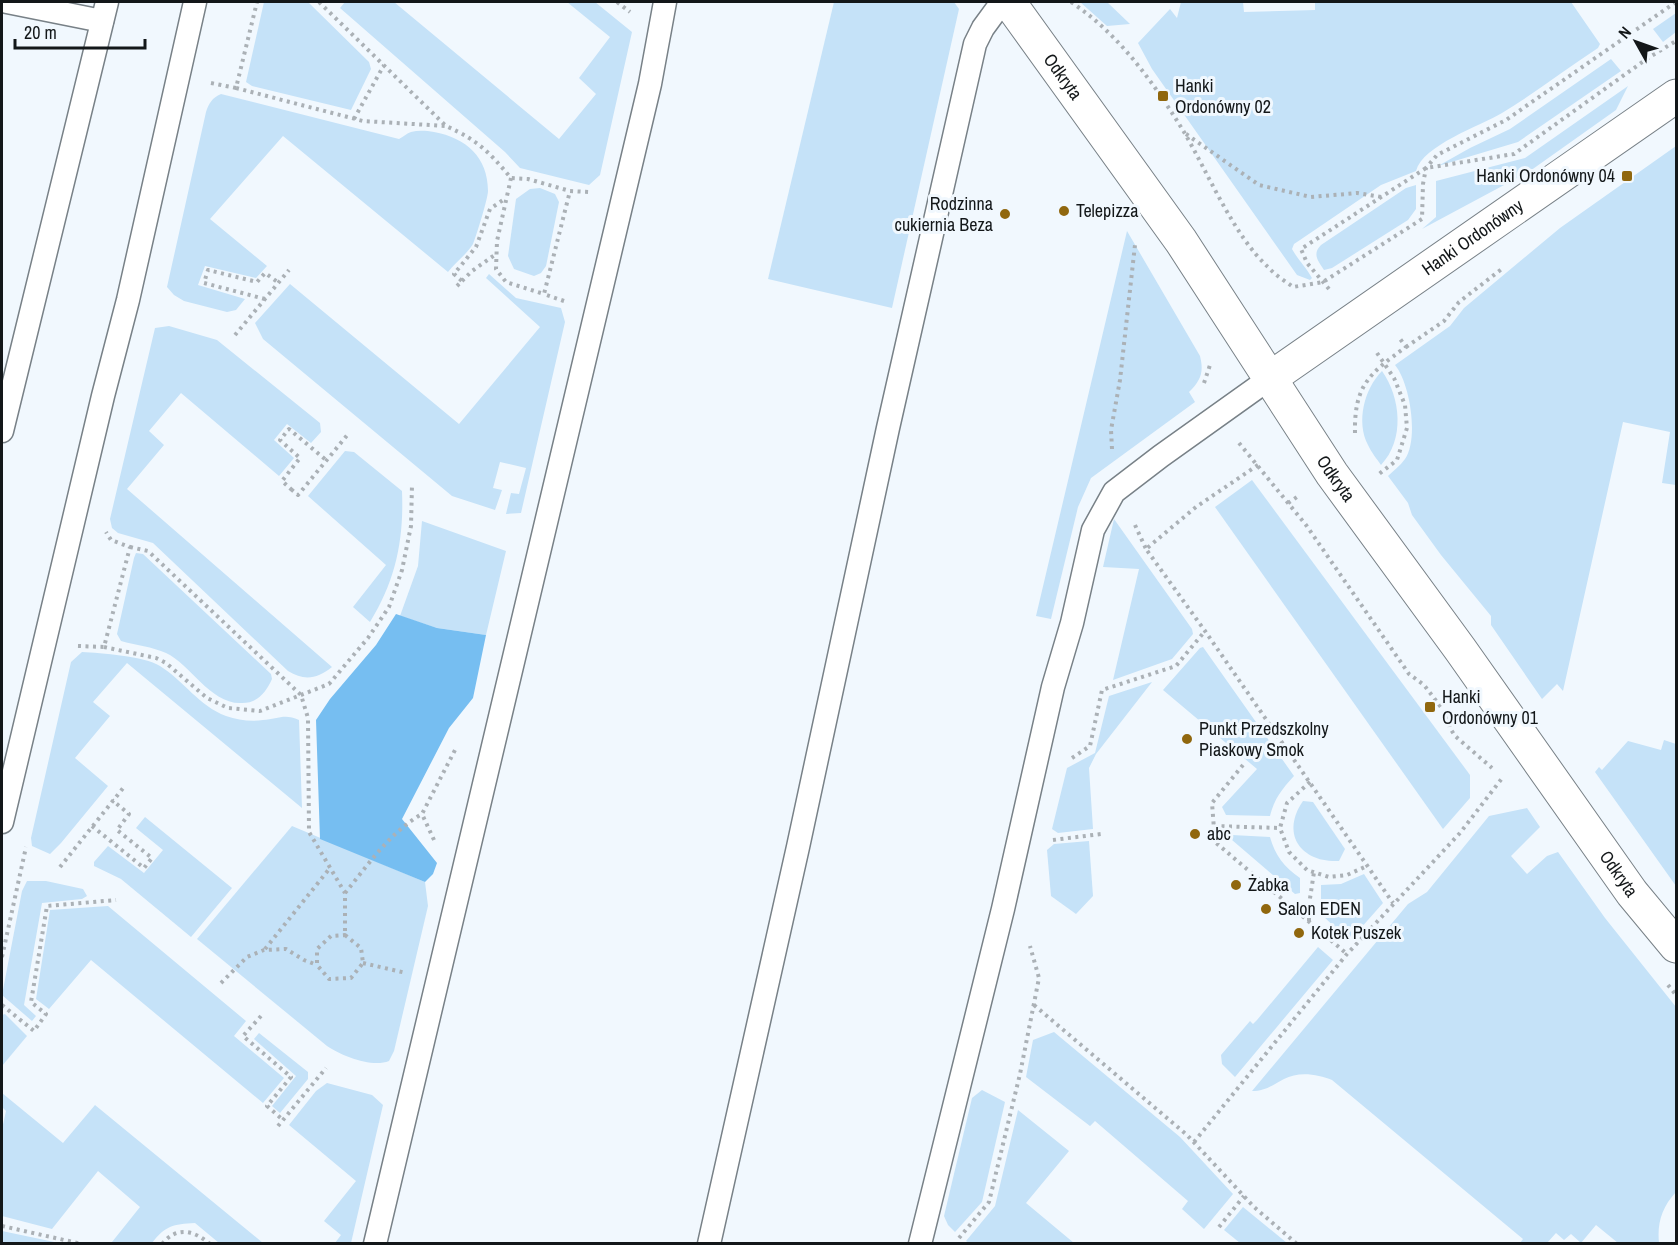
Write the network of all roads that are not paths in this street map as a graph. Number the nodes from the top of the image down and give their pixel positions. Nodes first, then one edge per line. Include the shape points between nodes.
1 (7, 2) edge
2 (195, 2) edge
3 (665, 2) edge
4 (1002, 2) edge
5 (1009, 2) edge
6 (105, 11) edge
7 (1677, 96) edge
8 (1269, 379) junction
9 (2, 431) edge
10 (2, 822) edge
11 (1677, 946) edge
12 (375, 1244) edge
13 (709, 1244) edge
14 (920, 1244) edge

1 - 6 lane
2 - 10 lane via 128,300
3 - 12 lane via 648,95
4 - 13 lane via 975,44
5 - 8 street, Odkryta via 1181,241
6 - 9 lane
7 - 8 street, Hanki Ordonówny
8 - 11 street, Odkryta via 1332,474 1632,892
8 - 14 lane via 1114,492 1093,530

